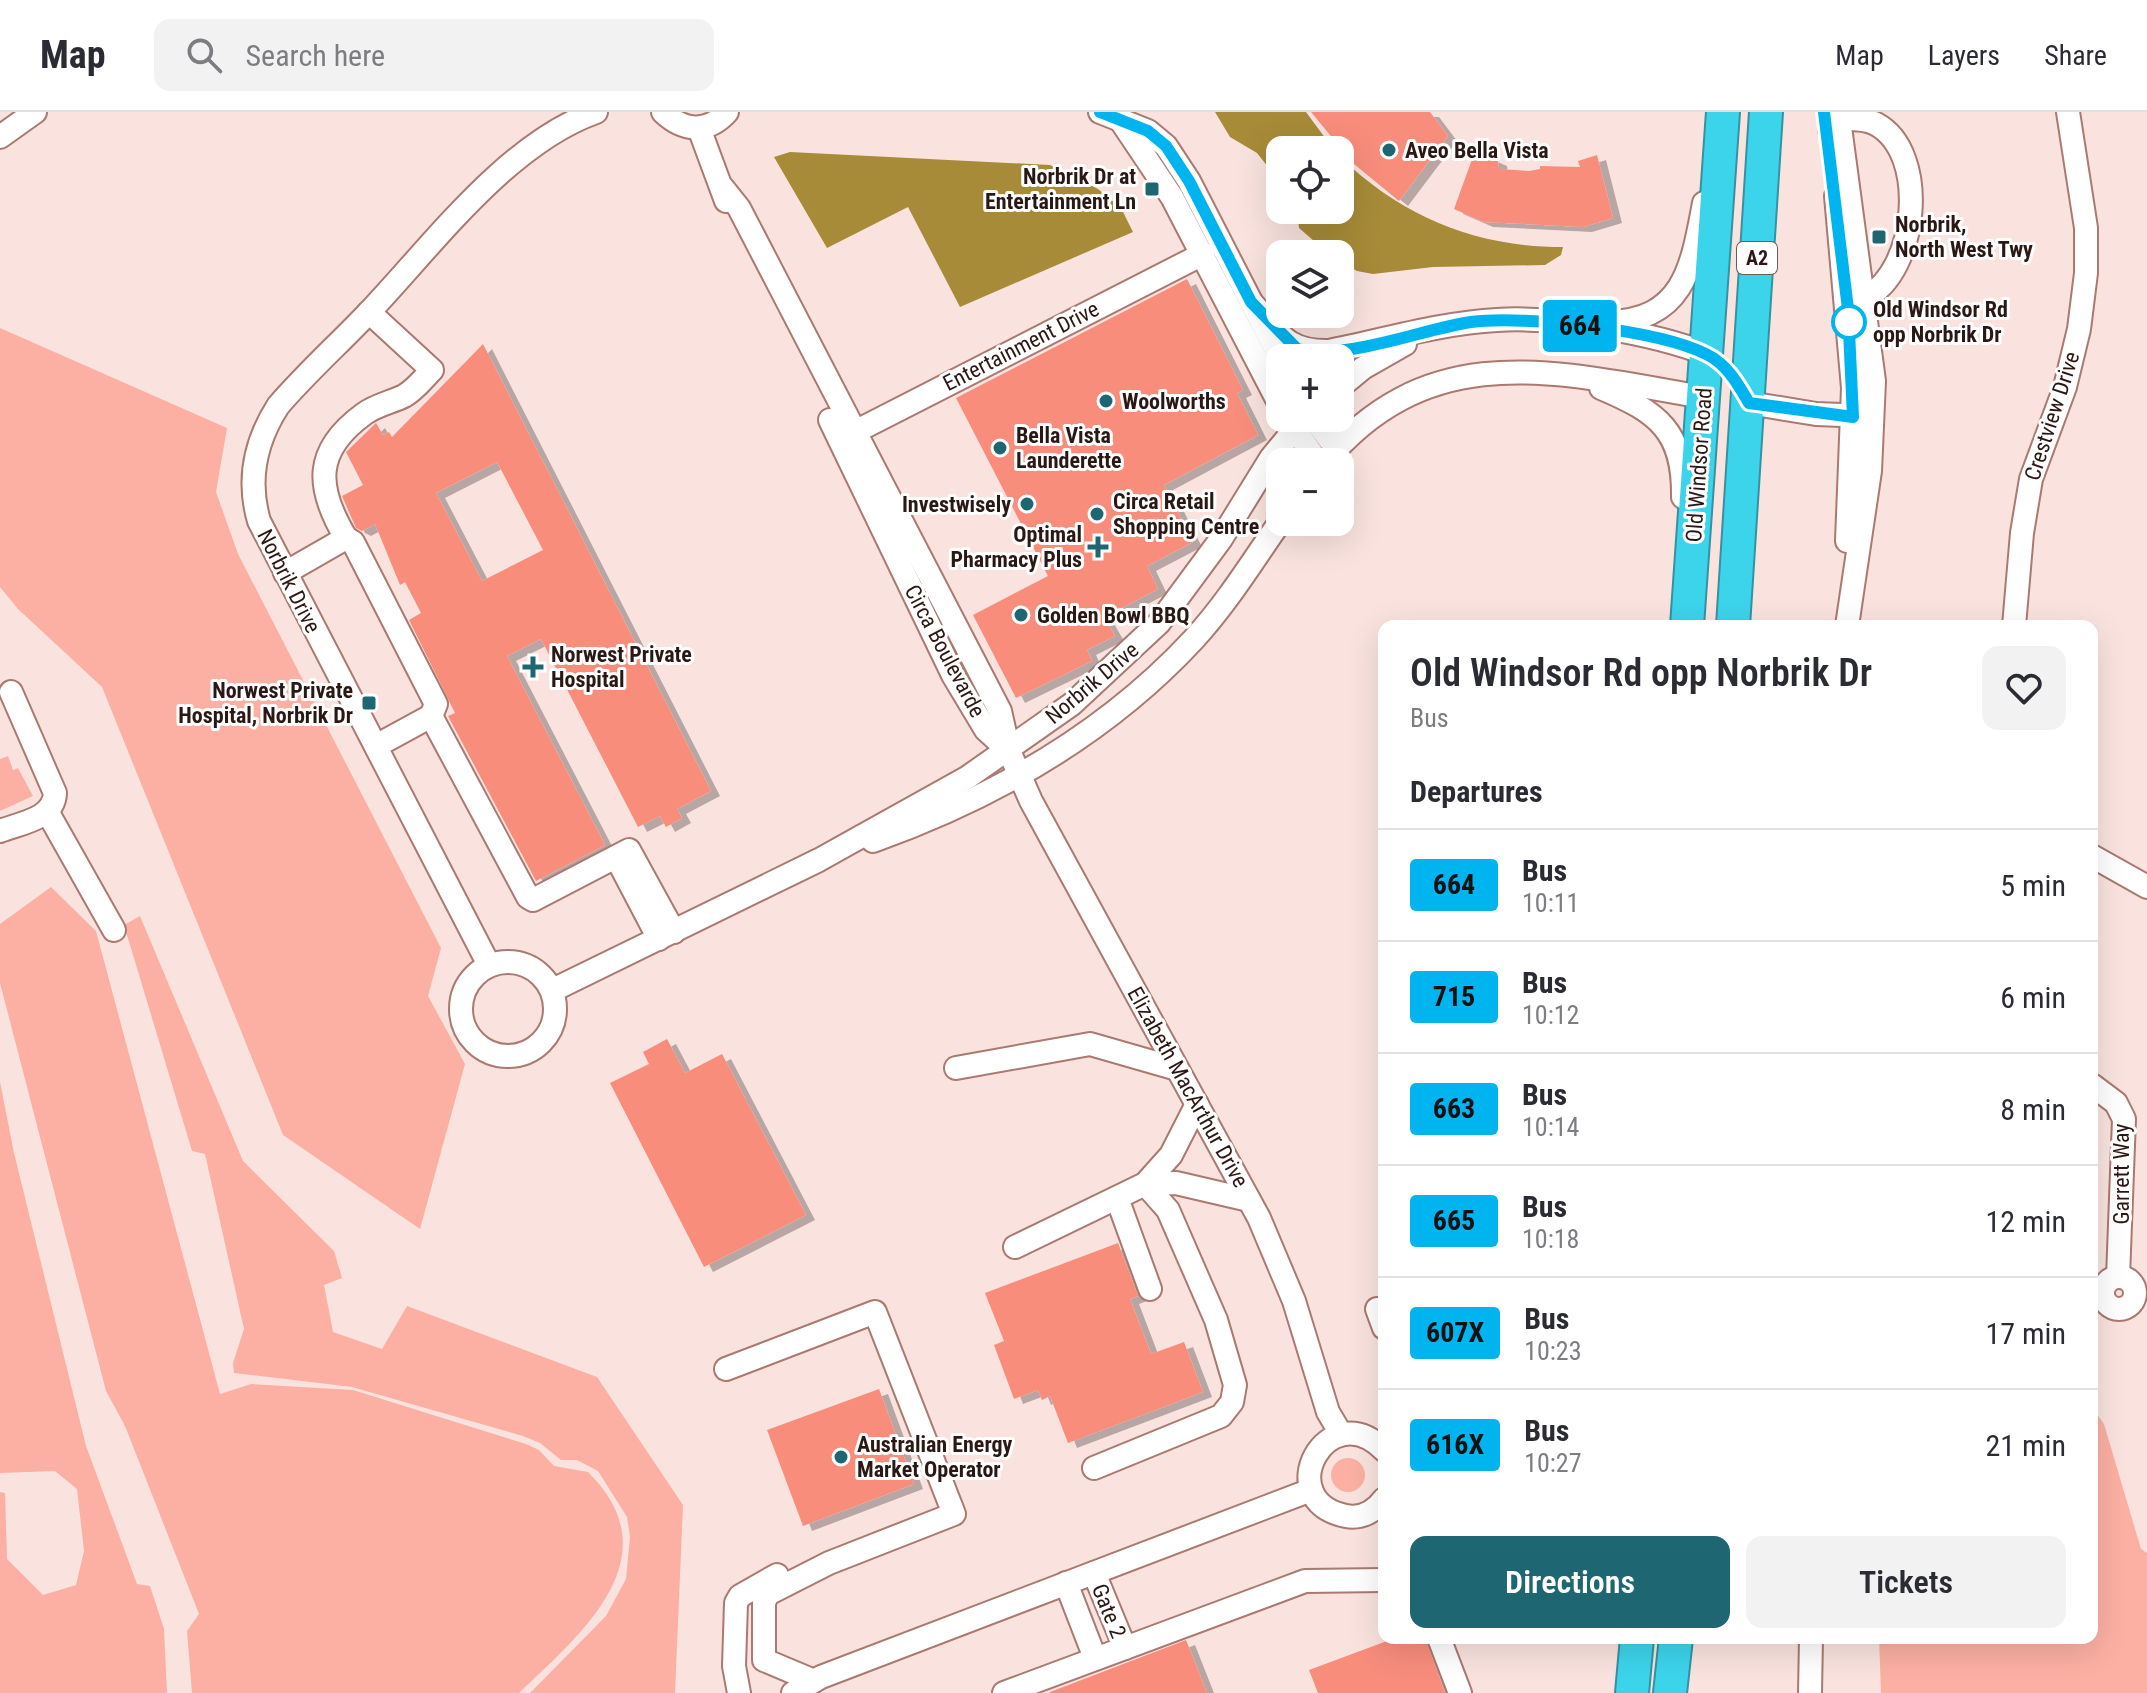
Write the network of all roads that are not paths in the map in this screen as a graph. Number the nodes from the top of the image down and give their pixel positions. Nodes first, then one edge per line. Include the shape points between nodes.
1 (35, 112) edge
2 (596, 112) edge
3 (663, 112) edge
4 (727, 112) edge
5 (1100, 112) edge
6 (1722, 112) edge
7 (1766, 112) edge
8 (2068, 112) edge
9 (1832, 119) edge
10 (1121, 121) junction
11 (699, 128) junction
12 (0, 137) edge
13 (1203, 254) junction
14 (1866, 297) junction
15 (1251, 302) junction
16 (369, 312) junction
17 (1562, 323) junction
18 (1441, 329) junction
19 (1273, 344) edge
20 (1707, 354) junction
21 (1556, 373) junction
22 (1354, 377) edge
23 (1266, 378) edge
24 (1703, 397) junction
25 (1749, 403) junction
26 (1864, 416) junction
27 (1292, 432) edge
28 (846, 436) junction
29 (1335, 448) edge
30 (1271, 536) edge
31 (346, 538) junction
32 (285, 573) junction
33 (1680, 620) edge
34 (1687, 620) edge
35 (1733, 620) edge
36 (1847, 620) edge
37 (2015, 620) edge
38 (11, 692) dead end
39 (431, 716) junction
40 (376, 746) junction
41 (1009, 751) junction
42 (1019, 777) junction
43 (48, 813) junction
44 (0, 831) edge
45 (2098, 859) edge
46 (819, 860) junction
47 (2147, 887) edge
48 (114, 930) dead end
49 (667, 935) junction
50 (489, 965) junction
51 (553, 990) junction
52 (956, 1068) dead end
53 (1177, 1069) junction
54 (2098, 1088) edge
55 (1197, 1104) junction
56 (1171, 1155) junction
57 (1181, 1179) junction
58 (1145, 1184) junction
59 (1245, 1193) junction
60 (1117, 1198) junction
61 (1015, 1247) dead end
62 (2133, 1287) edge
63 (1150, 1289) dead end
64 (2098, 1294) edge
65 (726, 1369) dead end
66 (1341, 1434) junction
67 (1378, 1442) edge
68 (1094, 1468) dead end
69 (1311, 1490) junction
70 (1378, 1505) edge
71 (829, 1563) junction
72 (1094, 1573) junction
73 (1378, 1580) edge
74 (1066, 1583) junction
75 (1441, 1644) edge
76 (1636, 1644) edge
77 (1650, 1644) edge
78 (1675, 1644) edge
79 (1692, 1644) edge
80 (1811, 1644) edge
81 (1125, 1648) junction
82 (1095, 1658) junction
83 (814, 1681) junction
84 (739, 1693) edge
85 (793, 1693) edge
86 (1004, 1693) edge
87 (1460, 1693) edge
88 (1632, 1693) edge
89 (1648, 1693) edge
90 (1670, 1693) edge
91 (1693, 1693) edge
92 (1810, 1693) edge

1 - 12 street
2 - 16 street, Norbrik Drive via 545,137 515,160
3 - 11 street via 685,127
4 - 11 street via 709,127
5 - 10 street
6 - 17 street via 1694,248 1676,294 1653,315 1640,319
6 - 20 highway, Old Windsor Road / A2
7 - 25 highway, Old Windsor Road / A2
8 - 37 street, Crestview Drive via 2086,228 2086,273 2065,387 2031,479
9 - 14 street
9 - 14 street via 1869,121 1884,129 1902,154 1911,192 1911,216 1900,253 1886,279
9 - 26 street via 1848,309
10 - 13 street
10 - 15 street via 1148,131 1166,146
11 - 28 street, Circa Boulevarde via 737,238
13 - 23 street
13 - 28 street, Entertainment Drive
14 - 26 street via 1874,381
15 - 18 street via 1287,342 1310,352
15 - 19 street
16 - 31 street via 432,370 408,394 365,413 334,445 323,469 327,505
16 - 32 street, Norbrik Drive via 287,396 259,442 255,507
17 - 18 street via 1498,319
17 - 20 street via 1667,341
18 - 22 street via 1393,349
20 - 24 highway, Old Windsor Road / A2
20 - 25 highway via 1727,369
21 - 24 street, Norbrik Drive
21 - 29 street, Norbrik Drive via 1496,371 1438,383 1394,400
21 - 33 street via 1635,404 1664,423 1671,435 1683,474
24 - 25 highway
24 - 34 highway, Old Windsor Road / A2
25 - 26 street
25 - 35 highway, Old Windsor Road / A2
26 - 36 street
27 - 41 street, Norbrik Drive via 1187,590 1159,623 1099,682
28 - 41 street, Circa Boulevarde via 953,675 986,730
30 - 42 street, Norbrik Drive via 1193,640 1134,695
31 - 32 street
31 - 39 street via 353,542 436,699
32 - 40 street, Norbrik Drive
38 - 43 street via 55,793
39 - 40 street
39 - 49 street via 528,897 533,900 623,853
40 - 50 street, Norbrik Drive
41 - 42 street, Elizabeth MacArthur Drive
41 - 46 street, Norbrik Drive
42 - 46 street, Norbrik Drive via 923,823
42 - 53 street, Elizabeth MacArthur Drive
43 - 44 street
43 - 48 street
45 - 47 street
46 - 49 street, Norbrik Drive
49 - 51 street, Norbrik Drive
50 - 51 street via 526,965
50 - 51 street via 473,978 461,1007 466,1030 482,1049 504,1057 536,1048 555,1018
52 - 53 street via 1090,1044
53 - 55 street, Elizabeth MacArthur Drive
54 - 62 street, Garrett Way via 2116,1103 2124,1119
55 - 56 street
55 - 59 street, Elizabeth MacArthur Drive
56 - 57 street
56 - 58 street
57 - 58 street
57 - 59 street
58 - 60 street
58 - 68 street via 1168,1210 1216,1320 1235,1385 1232,1402 1221,1416
59 - 66 street, Elizabeth MacArthur Drive via 1280,1262 1328,1412
60 - 61 street
60 - 63 street
62 - 64 street via 2106,1284
65 - 71 street via 875,1312 954,1514
66 - 67 street via 1356,1433
66 - 69 street via 1320,1446 1311,1462
69 - 70 street via 1319,1502 1341,1515 1363,1515
69 - 72 street
71 - 83 street via 776,1588 764,1602 764,1660
71 - 84 street via 777,1575 738,1599 734,1644
72 - 74 street
72 - 81 street, Gate 2
73 - 81 street via 1305,1581
74 - 82 street, Gate 2
74 - 83 street
75 - 87 street
76 - 88 highway
77 - 89 highway
78 - 90 highway
79 - 91 highway
80 - 92 street
81 - 82 street
82 - 86 street
83 - 85 street

